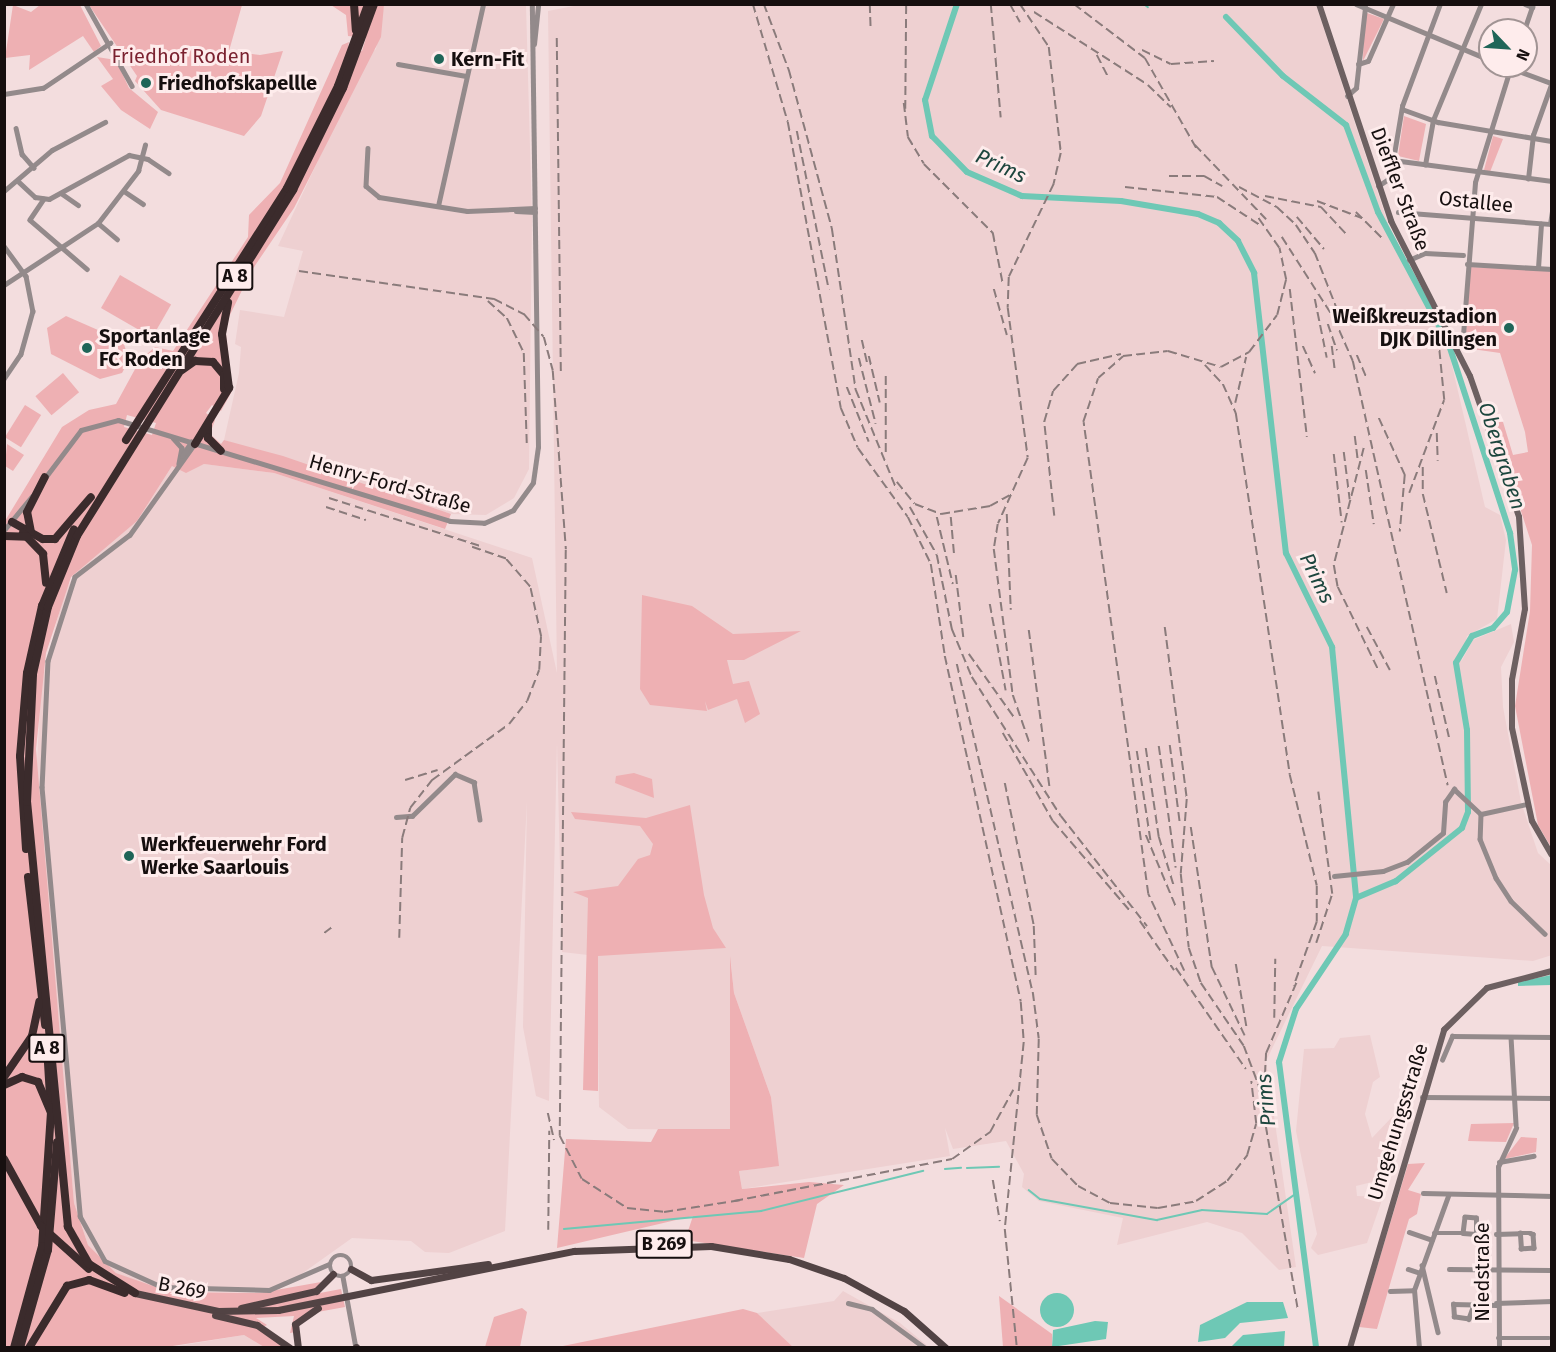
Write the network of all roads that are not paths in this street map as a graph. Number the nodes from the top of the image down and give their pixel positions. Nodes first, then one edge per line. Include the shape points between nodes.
1 (86, 4) edge
2 (354, 4) edge
3 (368, 4) edge
4 (374, 4) edge
5 (483, 4) edge
6 (532, 4) edge
7 (1319, 4) edge
8 (1356, 4) edge
9 (1393, 4) edge
10 (1440, 4) edge
11 (1481, 4) edge
12 (1525, 4) edge
13 (539, 5) edge
14 (1533, 6) edge
15 (1365, 8) junction
16 (1388, 18) junction
17 (1428, 34) junction
18 (359, 35) junction
19 (110, 43) junction
20 (1463, 48) junction
21 (354, 49) junction
22 (1478, 55) edge
23 (533, 63) junction
24 (398, 64) dead end
25 (1358, 64) junction
26 (465, 76) junction
27 (1505, 78) edge
28 (1551, 83) edge
29 (132, 86) dead end
30 (4, 94) edge
31 (1347, 96) junction
32 (1402, 109) junction
33 (1433, 120) junction
34 (105, 122) dead end
35 (16, 128) dead end
36 (1488, 132) junction
37 (1533, 138) junction
38 (1551, 141) edge
39 (145, 145) dead end
40 (368, 148) dead end
41 (144, 158) junction
42 (1394, 160) junction
43 (1425, 165) junction
44 (34, 168) junction
45 (168, 173) dead end
46 (1477, 173) junction
47 (1528, 179) junction
48 (1551, 181) edge
49 (19, 182) junction
50 (1378, 183) junction
51 (4, 191) edge
52 (124, 191) junction
53 (61, 193) junction
54 (44, 199) junction
55 (143, 204) dead end
56 (78, 205) dead end
57 (438, 206) junction
58 (535, 210) junction
59 (1551, 211) edge
60 (1398, 212) dead end
61 (1469, 217) junction
62 (98, 223) junction
63 (1541, 224) junction
64 (1551, 224) edge
65 (117, 239) dead end
66 (61, 245) junction
67 (4, 246) edge
68 (1463, 255) dead end
69 (1409, 260) junction
70 (1467, 264) junction
71 (1538, 268) junction
72 (23, 269) junction
73 (87, 269) dead end
74 (1551, 269) edge
75 (4, 285) edge
76 (232, 292) junction
77 (1455, 344) junction
78 (176, 377) junction
79 (4, 378) edge
80 (216, 408) junction
81 (210, 419) junction
82 (166, 434) junction
83 (193, 443) junction
84 (221, 452) junction
85 (180, 461) junction
86 (45, 477) junction
87 (84, 510) junction
88 (12, 522) junction
89 (4, 530) edge
90 (29, 534) junction
91 (4, 537) edge
92 (42, 606) junction
93 (1527, 804) junction
94 (1481, 814) junction
95 (396, 818) dead end
96 (480, 820) dead end
97 (1551, 855) edge
98 (1334, 876) dead end
99 (1545, 934) dead end
100 (1551, 971) edge
101 (41, 983) junction
102 (1511, 1037) junction
103 (1551, 1037) edge
104 (1442, 1059) dead end
105 (4, 1077) edge
106 (4, 1085) edge
107 (1421, 1097) junction
108 (1515, 1098) junction
109 (1551, 1098) edge
110 (54, 1109) junction
111 (1533, 1156) dead end
112 (4, 1159) edge
113 (1499, 1162) junction
114 (4, 1166) edge
115 (1423, 1193) dead end
116 (1448, 1196) junction
117 (1498, 1196) junction
118 (1551, 1196) edge
119 (1409, 1232) dead end
120 (1434, 1233) junction
121 (1463, 1233) junction
122 (1520, 1233) junction
123 (1496, 1234) junction
124 (1432, 1240) junction
125 (45, 1248) junction
126 (523, 1261) junction
127 (329, 1264) junction
128 (1422, 1265) junction
129 (351, 1269) junction
130 (1408, 1269) dead end
131 (1449, 1269) dead end
132 (1496, 1270) junction
133 (1550, 1270) dead end
134 (1420, 1273) junction
135 (333, 1274) junction
136 (343, 1277) junction
137 (402, 1288) junction
138 (1414, 1290) junction
139 (1390, 1291) dead end
140 (134, 1294) junction
141 (1551, 1301) edge
142 (848, 1303) dead end
143 (1496, 1304) junction
144 (1473, 1305) junction
145 (325, 1306) junction
146 (197, 1310) junction
147 (1438, 1332) dead end
148 (1498, 1338) junction
149 (1549, 1338) dead end
150 (14, 1347) edge
151 (20, 1347) edge
152 (29, 1347) edge
153 (290, 1347) edge
154 (298, 1347) edge
155 (356, 1347) edge
156 (925, 1347) edge
157 (946, 1347) edge
158 (1350, 1347) edge
159 (1419, 1347) edge
160 (1499, 1347) edge

1 - 19 street
2 - 18 highway
3 - 18 highway, A 8
4 - 18 highway, A 8
5 - 26 street
6 - 13 street
6 - 23 street, Henry-Ford-Straße
7 - 31 main road, Dieffler Straße
8 - 15 street
9 - 16 street
10 - 17 street
11 - 20 street
12 - 14 street
13 - 23 street, Henry-Ford-Straße
15 - 16 street
15 - 25 street
16 - 17 street
16 - 25 street via 1368,61
17 - 20 street
17 - 32 street
18 - 21 highway, A 8
19 - 29 street
19 - 30 street via 43,88
20 - 22 street
20 - 33 street
21 - 76 highway, A 8 via 304,169
21 - 87 highway, A 8 via 264,227
23 - 58 street, Henry-Ford-Straße
24 - 26 street
25 - 31 street via 1355,91
26 - 57 street
27 - 36 street
28 - 37 street
31 - 50 main road, Dieffler Straße
32 - 33 street
32 - 42 street
33 - 36 street
33 - 43 street
34 - 44 street via 52,150
35 - 44 street via 22,154
36 - 37 street
36 - 46 street
37 - 38 street
37 - 47 street
39 - 41 street
40 - 57 street via 366,183 372,193
41 - 45 street
41 - 52 street
41 - 53 street via 125,157
42 - 43 street
42 - 50 street via 1391,174
43 - 46 street
44 - 49 street
46 - 47 street
46 - 61 street
47 - 48 street
49 - 51 street
49 - 54 street
50 - 69 main road, Dieffler Straße
52 - 55 street
52 - 62 street
53 - 54 street
53 - 56 street
54 - 66 street via 29,218
57 - 58 street
58 - 84 street, Henry-Ford-Straße via 537,466 529,491 513,510 484,523 450,522
59 - 64 street
60 - 61 street, Ostallee
61 - 63 street, Ostallee
61 - 70 street
62 - 65 street
62 - 66 street
63 - 64 street, Ostallee
63 - 71 street
66 - 72 street
66 - 73 street
67 - 72 street
68 - 69 street via 1425,253
69 - 77 main road, Dieffler Straße
70 - 71 street
70 - 77 street via 1463,332
71 - 74 street
72 - 75 street
72 - 79 street via 33,303 26,339
76 - 78 highway, A 8
76 - 80 highway via 222,334 231,381
77 - 93 main road, Dieffler Straße via 1494,445 1524,542 1525,609 1510,705
78 - 80 highway via 195,361 217,366 225,387
78 - 110 highway, A 8 / A 8 via 115,468 56,584 37,652 28,714 27,802 56,1091
80 - 81 highway
81 - 83 highway
81 - 84 highway via 208,438
82 - 83 street, Henry-Ford-Straße
82 - 85 street via 180,444
82 - 86 street, Henry-Ford-Straße via 125,421 98,422 81,430
83 - 84 street, Henry-Ford-Straße
83 - 85 street
85 - 127 street via 130,535 75,577 46,678 42,787 80,1216 105,1261 162,1287 269,1290
86 - 88 street, Henry-Ford-Straße
86 - 90 highway via 27,512
87 - 90 highway via 55,539
87 - 92 highway, A 8
88 - 89 street, Henry-Ford-Straße
88 - 90 highway
90 - 91 highway
90 - 92 highway via 46,563
92 - 101 highway, A 8 / A 8 via 23,699 21,778
93 - 94 street
93 - 97 main road, Dieffler Straße
94 - 98 street via 1454,789 1446,798 1447,824 1439,838 1400,865
94 - 99 street via 1480,839 1496,878 1511,901
95 - 96 street via 412,816 440,785 465,775 477,789
100 - 107 main road, Umgehungsstraße via 1502,981 1464,1006 1440,1038
101 - 105 highway via 32,1035
101 - 110 highway, A 8 / A 8
102 - 103 street
102 - 104 street via 1452,1036
102 - 108 street
106 - 110 highway via 22,1077 38,1082
107 - 108 street
107 - 158 main road, Umgehungsstraße
108 - 109 street
108 - 113 street via 1516,1126
110 - 125 highway, A 8 / A 8
110 - 140 highway via 71,1236 96,1271
111 - 113 street
112 - 140 highway via 23,1201 50,1238 85,1267
113 - 117 street, Niedstraße
114 - 140 highway via 21,1202 48,1239 84,1269
115 - 116 street
116 - 117 street
116 - 120 street
117 - 118 street
117 - 123 street, Niedstraße
119 - 124 street
120 - 121 street
120 - 124 street
121 - 121 street via 1476,1234 1476,1218 1465,1217
122 - 122 street via 1535,1235 1534,1248 1521,1249
122 - 123 street
123 - 132 street, Niedstraße
124 - 128 street
125 - 150 highway, A 8
125 - 151 highway, A 8
126 - 129 main road via 371,1280
126 - 137 main road, B 269 / B 269
126 - 157 main road, B 269 / B 269 via 651,1244 769,1254 874,1292
127 - 129 street via 342,1254 350,1259
127 - 135 street
128 - 134 street
128 - 147 street
129 - 136 street
130 - 134 street
131 - 132 street
132 - 133 street
132 - 143 street, Niedstraße
134 - 138 street
135 - 136 street
135 - 146 main road via 325,1286 307,1293 244,1308
136 - 155 street
137 - 145 main road
137 - 146 main road, B 269 / B 269 via 278,1310
138 - 139 street
138 - 159 street
140 - 146 main road, B 269 / B 269
140 - 152 highway via 95,1282 75,1282 55,1298
141 - 143 street
142 - 156 street via 872,1309
143 - 144 street
143 - 148 street, Niedstraße
144 - 144 street via 1469,1320 1454,1317 1453,1304
145 - 146 main road via 246,1314
145 - 154 main road via 297,1319 292,1333
146 - 153 main road via 250,1322
148 - 149 street
148 - 160 street, Niedstraße

